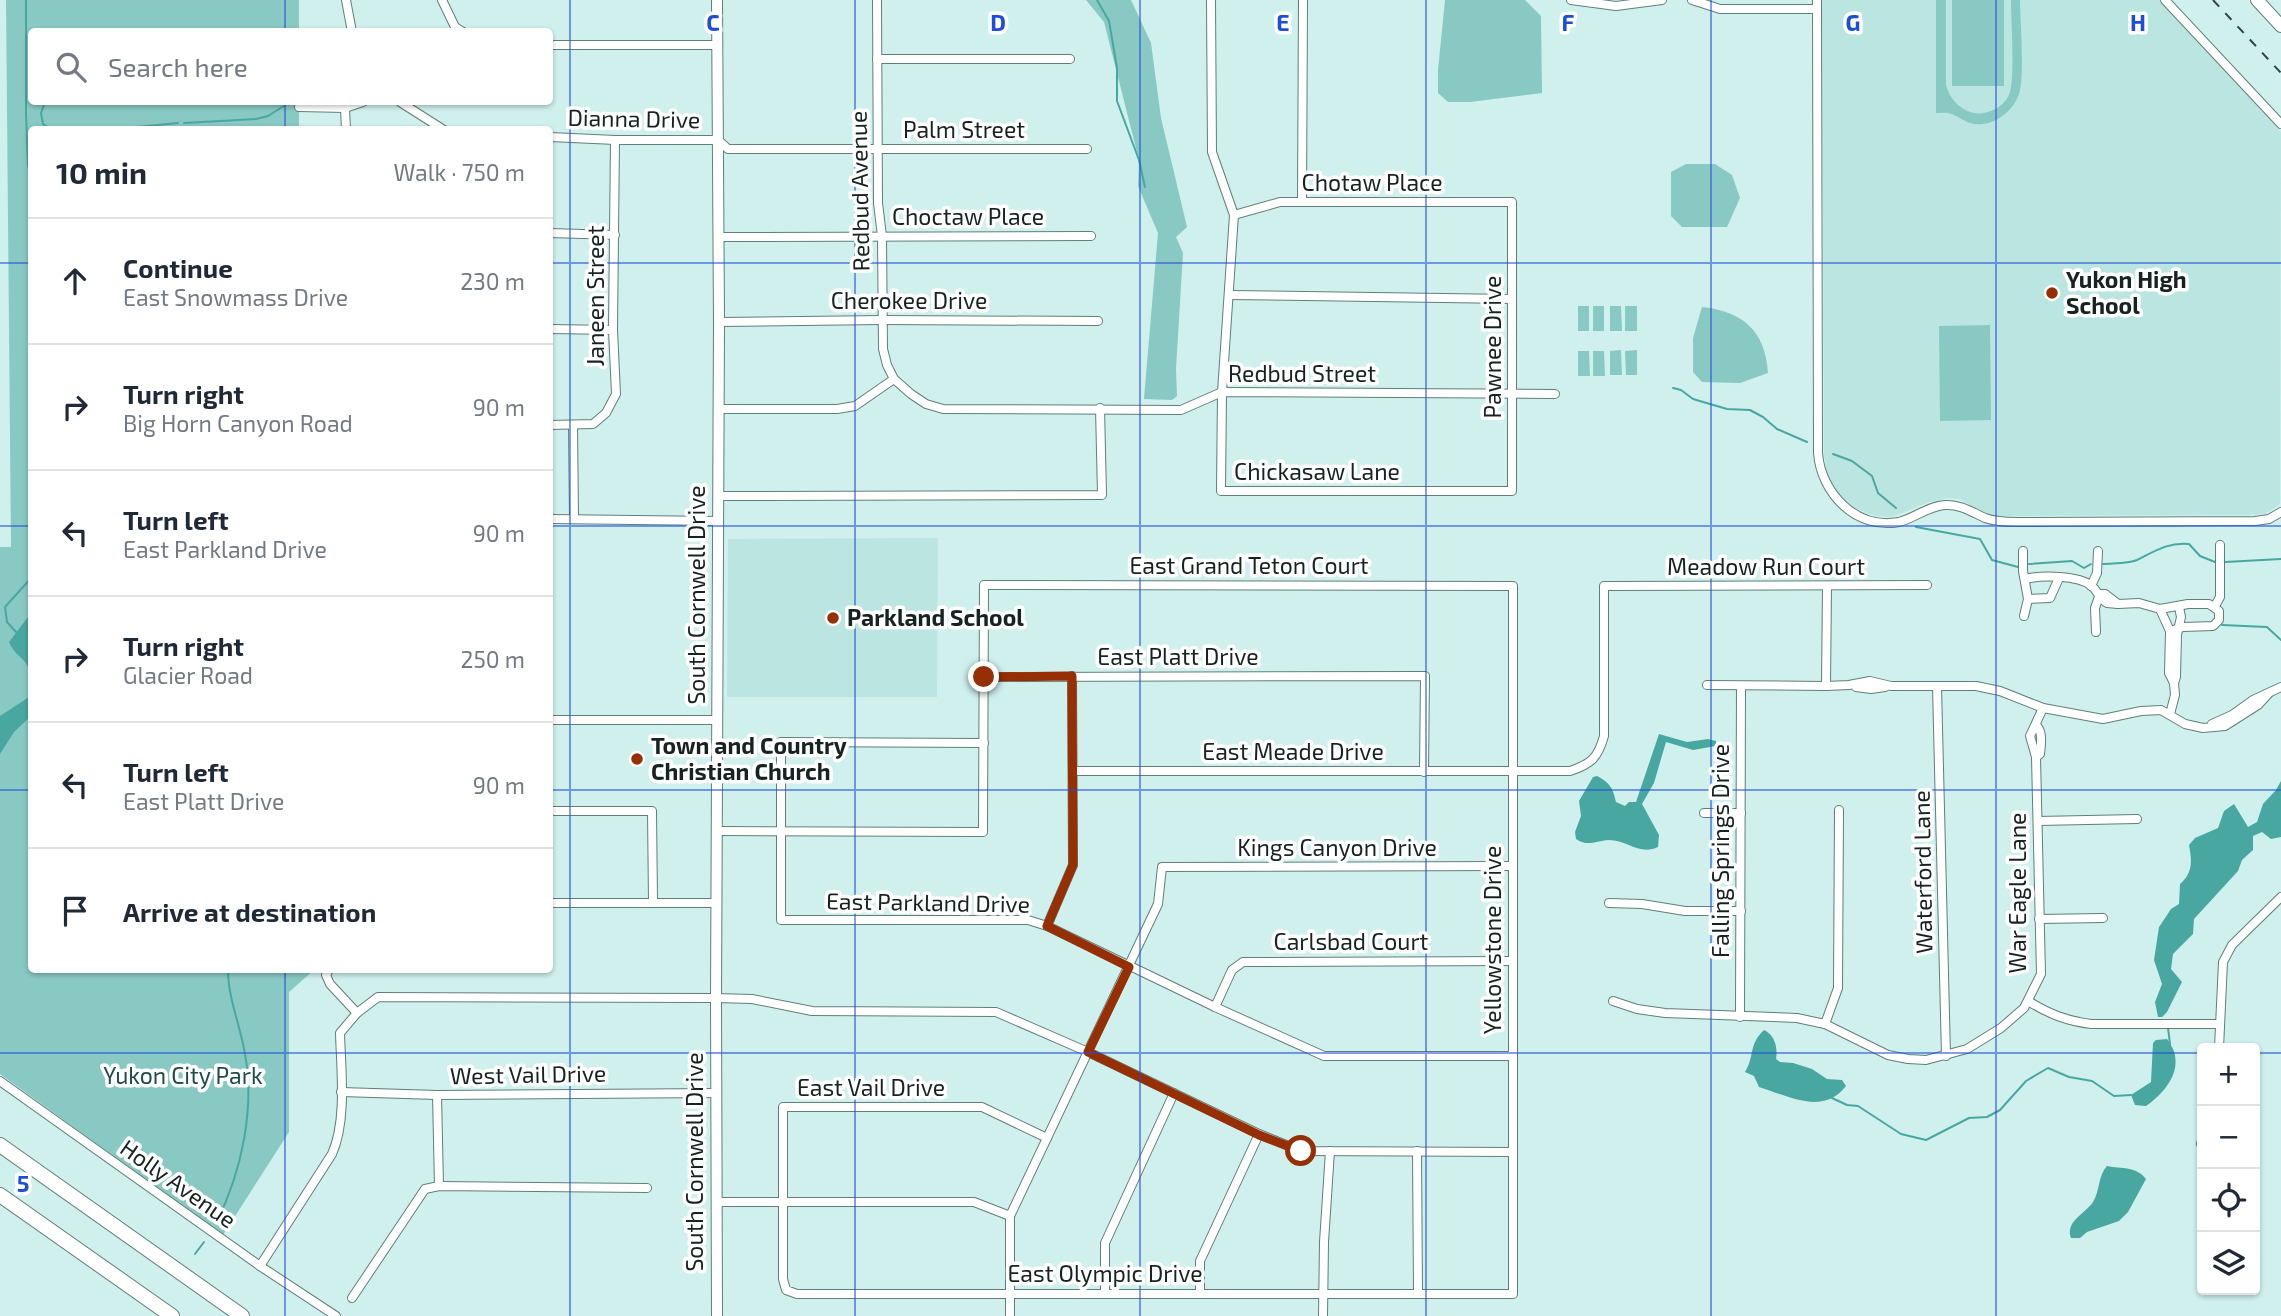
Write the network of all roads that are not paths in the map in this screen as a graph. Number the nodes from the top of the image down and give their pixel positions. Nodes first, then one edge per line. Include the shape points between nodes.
1 (346, 0) edge
2 (442, 0) edge
3 (718, 0) edge
4 (877, 0) edge
5 (1211, 0) edge
6 (1303, 0) edge
7 (1572, 0) edge
8 (1662, 0) edge
9 (1692, 0) edge
10 (2165, 0) edge
11 (2257, 0) edge
12 (1817, 4) edge
13 (2281, 26) edge
14 (351, 28) edge
15 (457, 28) edge
16 (553, 45) edge
17 (718, 45) junction
18 (877, 59) junction
19 (1070, 59) dead end
20 (354, 105) edge
21 (405, 105) edge
22 (299, 107) dead end
23 (345, 108) junction
24 (2281, 124) edge
25 (346, 126) edge
26 (438, 126) edge
27 (553, 137) edge
28 (615, 140) junction
29 (718, 140) junction
30 (878, 149) junction
31 (1087, 149) dead end
32 (1302, 202) junction
33 (1512, 202) joint
34 (1234, 215) junction
35 (553, 233) edge
36 (615, 235) junction
37 (882, 236) junction
38 (1091, 236) dead end
39 (718, 237) junction
40 (1228, 295) junction
41 (1512, 299) junction
42 (882, 320) junction
43 (1098, 321) dead end
44 (719, 322) junction
45 (553, 329) edge
46 (613, 330) junction
47 (894, 379) junction
48 (1222, 392) junction
49 (1513, 394) junction
50 (1555, 394) dead end
51 (1100, 408) junction
52 (719, 409) junction
53 (553, 425) edge
54 (573, 425) junction
55 (1512, 491) joint
56 (719, 496) junction
57 (2281, 512) edge
58 (553, 519) edge
59 (575, 519) junction
60 (719, 521) junction
61 (2220, 545) dead end
62 (2023, 551) dead end
63 (2098, 551) dead end
64 (2059, 578) junction
65 (2025, 579) junction
66 (1927, 585) dead end
67 (1513, 586) joint
68 (1604, 586) joint
69 (1827, 586) junction
70 (2091, 586) junction
71 (2099, 594) junction
72 (2028, 599) junction
73 (2215, 606) junction
74 (2179, 607) junction
75 (2160, 609) junction
76 (2024, 616) dead end
77 (2179, 628) junction
78 (2170, 631) junction
79 (2096, 632) dead end
80 (1072, 676) junction
81 (984, 677) junction
82 (2174, 682) junction
83 (1707, 685) dead end
84 (1741, 686) junction
85 (1826, 686) junction
86 (1937, 687) junction
87 (2281, 687) edge
88 (2043, 708) junction
89 (2170, 714) junction
90 (553, 720) edge
91 (718, 720) junction
92 (984, 743) junction
93 (1073, 771) junction
94 (1513, 771) junction
95 (1424, 772) junction
96 (1839, 810) dead end
97 (553, 811) edge
98 (1703, 813) dead end
99 (1741, 813) junction
100 (2137, 819) dead end
101 (2038, 821) junction
102 (718, 831) junction
103 (781, 831) junction
104 (1512, 866) junction
105 (2281, 897) edge
106 (653, 902) junction
107 (553, 903) edge
108 (716, 903) junction
109 (1609, 903) dead end
110 (1741, 911) junction
111 (2103, 918) dead end
112 (2039, 919) junction
113 (1047, 926) junction
114 (1513, 961) junction
115 (1129, 967) junction
116 (327, 973) edge
117 (716, 998) junction
118 (1613, 1001) dead end
119 (2028, 1001) junction
120 (1215, 1007) junction
121 (357, 1013) junction
122 (1740, 1017) junction
123 (1825, 1024) junction
124 (2220, 1024) junction
125 (2220, 1043) edge
126 (1088, 1052) junction
127 (1512, 1056) junction
128 (1946, 1056) junction
129 (0, 1081) edge
130 (341, 1092) junction
131 (716, 1093) junction
132 (1174, 1093) junction
133 (437, 1095) junction
134 (1259, 1135) junction
135 (1047, 1138) junction
136 (0, 1145) edge
137 (1330, 1151) junction
138 (1418, 1151) junction
139 (1513, 1152) junction
140 (439, 1186) junction
141 (647, 1188) dead end
142 (0, 1195) edge
143 (717, 1202) junction
144 (782, 1202) junction
145 (1010, 1216) junction
146 (260, 1266) junction
147 (1418, 1293) junction
148 (1010, 1294) junction
149 (1105, 1294) junction
150 (1200, 1294) junction
151 (1323, 1294) junction
152 (1513, 1294) joint
153 (352, 1298) dead end
154 (172, 1316) edge
155 (242, 1316) edge
156 (336, 1316) edge
157 (717, 1316) edge
158 (1010, 1316) edge
159 (1323, 1316) edge

1 - 14 street
2 - 15 street
3 - 17 main road, South Cornwell Drive
4 - 18 street, Redbud Avenue
5 - 34 street via 1212,152
6 - 32 street
7 - 8 street via 1616,6
9 - 12 street via 1720,9
10 - 24 street
11 - 13 main road
12 - 57 street via 1818,453 1824,479 1838,501 1858,516 1889,523 1944,505 2009,522 2255,521
16 - 17 street
17 - 29 main road, South Cornwell Drive
18 - 19 street
18 - 30 street, Redbud Avenue
20 - 23 street
21 - 26 street
22 - 23 street
23 - 25 street
27 - 28 street, Dianna Drive
28 - 29 street, Dianna Drive
28 - 36 street, Janeen Street
29 - 30 street, Palm Street via 727,149
29 - 39 main road, South Cornwell Drive
30 - 31 street, Palm Street
30 - 37 street, Redbud Avenue
32 - 33 street, Chotaw Place
32 - 34 street, Chotaw Place via 1280,202
33 - 41 street, Pawnee Drive
34 - 40 street
35 - 36 street
36 - 46 street, Janeen Street
37 - 38 street, Choctaw Place
37 - 39 street, Choctaw Place
37 - 42 street, Redbud Avenue
39 - 44 main road, South Cornwell Drive
40 - 41 street
40 - 48 street
41 - 49 street, Pawnee Drive
42 - 43 street, Cherokee Drive
42 - 44 street, Cherokee Drive
42 - 47 street, Redbud Avenue via 883,349
44 - 52 main road, South Cornwell Drive
45 - 46 street
46 - 54 street, Janeen Street via 616,394 606,413 593,424
47 - 51 street, Redbud Street via 926,404 943,409
47 - 52 street via 855,406
48 - 49 street, Redbud Street
48 - 51 street, Redbud Street via 1181,410
48 - 55 street, Chickasaw Lane via 1221,491
49 - 50 street, Redbud Street
49 - 55 street, Pawnee Drive
51 - 56 street via 1102,495
52 - 56 main road, South Cornwell Drive
53 - 54 street, Janeen Street
54 - 59 street
56 - 60 main road, South Cornwell Drive
58 - 59 street
59 - 60 street
60 - 91 main road, South Cornwell Drive
61 - 73 street via 2220,597
62 - 65 street
63 - 70 street via 2098,569
64 - 65 street
64 - 70 street via 2078,579
64 - 72 street via 2050,598
65 - 72 street
66 - 69 street, Meadow Run Court
67 - 81 street, East Grand Teton Court via 984,585
67 - 94 street, Yellowstone Drive
68 - 69 street, Meadow Run Court
68 - 94 street, East Meade Drive via 1604,736 1600,752 1586,766 1570,771
69 - 85 street
70 - 71 street
71 - 75 street via 2106,603 2139,603
71 - 79 street
72 - 76 street
73 - 74 street
73 - 77 street via 2220,617 2213,626
74 - 75 street
74 - 77 street
75 - 78 street
77 - 78 street
77 - 82 street
78 - 82 street via 2169,673
80 - 81 street, East Platt Drive
80 - 93 street
80 - 95 street, East Platt Drive via 1425,676
81 - 92 street
82 - 89 street
83 - 84 street
84 - 85 street
84 - 99 street, Falling Springs Drive
85 - 86 street via 1870,681
86 - 88 street via 1976,686
86 - 128 street, Waterford Lane
87 - 89 street via 2225,726 2203,728
88 - 89 street via 2103,719 2161,710
88 - 101 street, War Eagle Lane via 2037,726 2041,741 2036,757
90 - 91 street
91 - 102 main road, South Cornwell Drive
92 - 103 street via 983,832
92 - 103 street via 781,742
93 - 95 street, East Meade Drive
93 - 113 street via 1073,865
94 - 95 street, East Meade Drive
94 - 104 street, Yellowstone Drive
96 - 123 street via 1838,988
97 - 106 street via 652,811
98 - 99 street
99 - 110 street, Falling Springs Drive
100 - 101 street
101 - 112 street, War Eagle Lane
102 - 103 street
102 - 108 main road, South Cornwell Drive
103 - 113 street, East Parkland Drive via 781,920 1028,920
104 - 114 street, Yellowstone Drive
104 - 115 street, Kings Canyon Drive via 1162,867 1158,904
105 - 124 street via 2232,945 2223,962
106 - 107 street
106 - 108 street
108 - 117 main road, South Cornwell Drive
109 - 110 street
110 - 122 street, Falling Springs Drive
111 - 112 street
112 - 119 street, War Eagle Lane via 2041,974
113 - 115 street, East Parkland Drive
114 - 120 street, Carlsbad Court via 1243,962 1232,971
114 - 127 street, Yellowstone Drive
115 - 120 street, East Parkland Drive
115 - 126 street
116 - 121 street via 330,984
117 - 121 street via 379,998
117 - 126 street via 752,999 812,1011 996,1012
117 - 131 main road, South Cornwell Drive
118 - 122 street, War Eagle Lane via 1665,1013
119 - 124 street via 2070,1022
119 - 128 street, War Eagle Lane via 2001,1028
120 - 127 street, East Parkland Drive via 1324,1056
121 - 130 street via 340,1032
122 - 123 street, War Eagle Lane via 1797,1018
123 - 128 street, War Eagle Lane via 1888,1055 1926,1060
124 - 125 street
126 - 132 street
126 - 135 street
127 - 139 street, Yellowstone Drive
129 - 146 street, Holly Avenue
130 - 133 street, West Vail Drive
130 - 146 street via 338,1141 332,1154
131 - 133 street, West Vail Drive
131 - 143 main road, South Cornwell Drive
132 - 134 street
132 - 149 street via 1105,1243
133 - 140 street
134 - 137 street via 1301,1151
134 - 150 street via 1200,1261
135 - 144 street, East Vail Drive via 982,1107 783,1107
135 - 145 street
136 - 155 highway
137 - 138 street
137 - 151 street
138 - 139 street
138 - 147 street
139 - 152 street, Yellowstone Drive
140 - 141 street
140 - 153 street via 420,1194
142 - 154 highway
143 - 144 street
143 - 157 main road, South Cornwell Drive
144 - 145 street via 974,1202
144 - 148 street, East Olympic Drive via 786,1290 797,1294
145 - 148 street
146 - 156 street, Holly Avenue
147 - 151 street, East Olympic Drive
147 - 152 street, East Olympic Drive
148 - 149 street, East Olympic Drive
148 - 158 street
149 - 150 street, East Olympic Drive
150 - 151 street, East Olympic Drive
151 - 159 street

